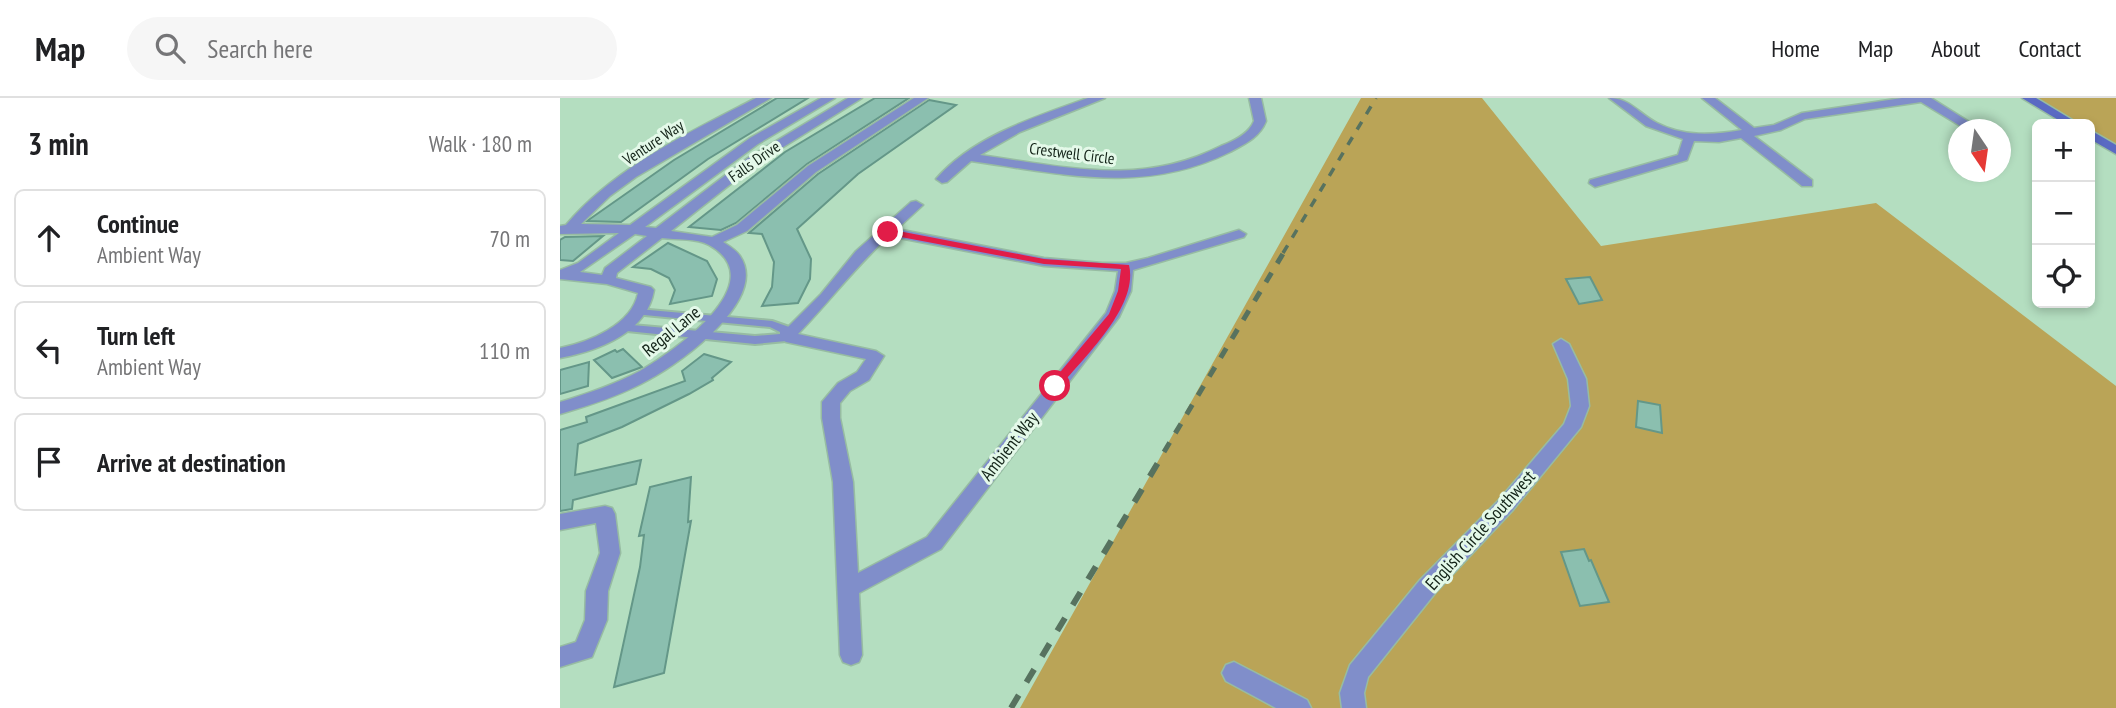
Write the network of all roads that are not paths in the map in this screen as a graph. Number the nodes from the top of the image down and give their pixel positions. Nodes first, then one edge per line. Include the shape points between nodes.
1 (765, 98) edge
2 (829, 98) edge
3 (856, 98) edge
4 (922, 98) edge
5 (1099, 98) edge
6 (1255, 98) edge
7 (1615, 98) edge
8 (1708, 98) edge
9 (1924, 98) edge
10 (2028, 98) edge
11 (1890, 100) edge
12 (1958, 119) edge
13 (2064, 119) edge
14 (1748, 134) junction
15 (1689, 137) junction
16 (2095, 137) edge
17 (2116, 150) edge
18 (966, 157) junction
19 (942, 179) dead end
20 (1595, 183) dead end
21 (1807, 183) dead end
22 (916, 205) dead end
23 (565, 229) edge
24 (632, 231) junction
25 (888, 232) junction
26 (658, 233) junction
27 (1239, 234) dead end
28 (713, 242) junction
29 (1126, 267) junction
30 (560, 275) edge
31 (608, 280) junction
32 (638, 312) junction
33 (716, 319) junction
34 (621, 328) junction
35 (697, 337) junction
36 (786, 337) junction
37 (1561, 344) dead end
38 (560, 353) edge
39 (560, 408) edge
40 (560, 522) edge
41 (849, 588) junction
42 (850, 655) dead end
43 (560, 657) edge
44 (1234, 673) dead end
45 (1299, 708) edge
46 (1354, 708) edge

1 - 23 street, Venture Way via 634,174 580,212
2 - 24 street, Falls Drive via 754,141
3 - 26 street, Falls Drive via 752,161
4 - 28 street via 812,169 742,228
5 - 18 street, Crestwell Circle via 1000,135
6 - 18 street, Crestwell Circle via 1260,114 1254,131 1191,165 1155,173 1101,176
7 - 15 street via 1650,124
8 - 14 street
9 - 11 street
9 - 12 street
10 - 13 street
11 - 14 street via 1802,116
14 - 15 street
14 - 21 street
15 - 20 street via 1683,157
16 - 17 street
18 - 19 street, Crestwell Circle
22 - 25 street
23 - 24 street, Venture Way
24 - 26 street
24 - 30 street, Falls Drive via 583,266
25 - 29 street via 1044,261
25 - 36 street via 861,254 826,298
26 - 28 street
26 - 31 street, Falls Drive via 610,271
27 - 29 street
28 - 33 street, Regal Lane via 734,258 741,275 739,287
29 - 41 street, Ambient Way via 1123,291 1113,314 934,544
30 - 31 street, Falls Drive
31 - 32 street, Falls Drive via 646,290
32 - 33 lane
32 - 34 street
33 - 35 street, Regal Lane
33 - 36 lane via 772,324 785,330
34 - 35 lane
34 - 38 street via 606,338
35 - 36 lane
35 - 39 street, Regal Lane via 646,375
36 - 41 street via 876,356 863,376 831,402 843,482
37 - 46 street, English Circle Southwest via 1577,379 1580,406 1572,427 1428,586 1359,672 1352,693
40 - 43 street via 605,514 610,553 597,591 596,620 584,650
41 - 42 street
44 - 45 street

